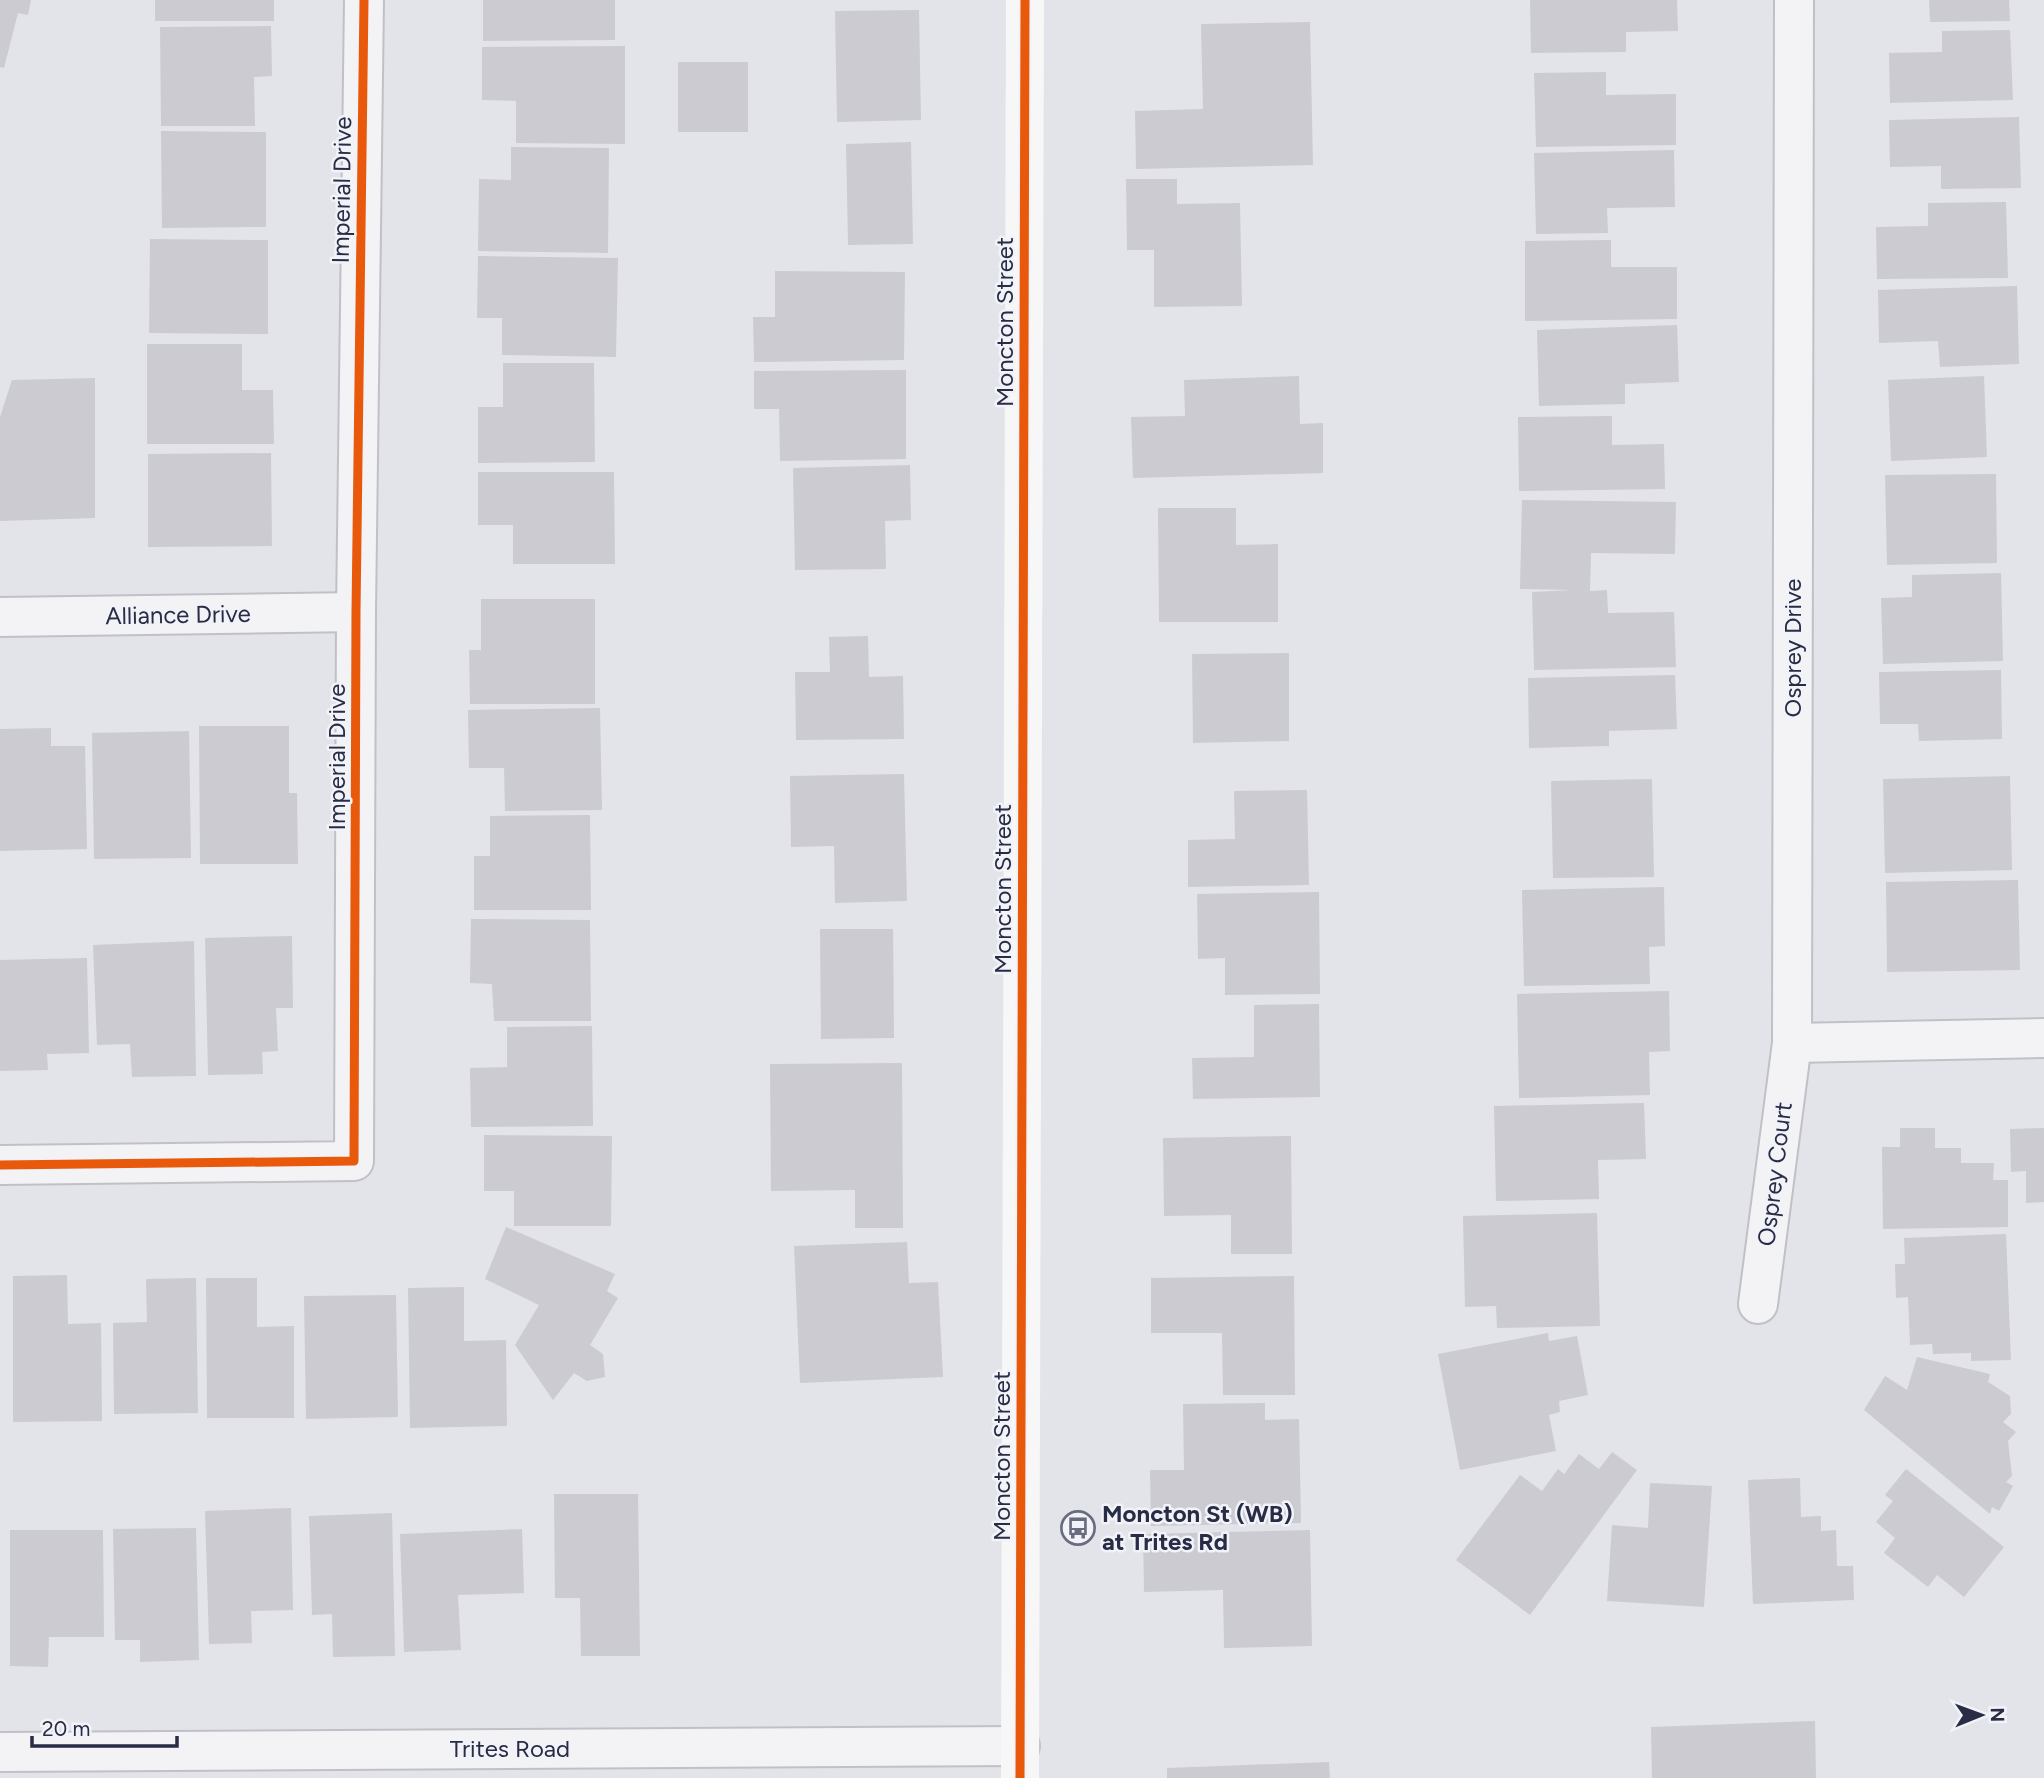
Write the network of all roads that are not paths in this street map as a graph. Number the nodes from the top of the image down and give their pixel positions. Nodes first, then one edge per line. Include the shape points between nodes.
1 (364, 0) edge
2 (1025, 0) edge
3 (1794, 0) edge
4 (356, 612) junction
5 (0, 617) edge
6 (2044, 1038) edge
7 (1792, 1043) junction
8 (0, 1165) edge
9 (1758, 1304) dead end
10 (0, 1752) edge
11 (1020, 1762) edge

1 - 4 street, Imperial Drive
2 - 11 street, Moncton Street
3 - 7 street, Osprey Drive
4 - 5 street, Alliance Drive
4 - 8 street, Imperial Drive via 354,1161
6 - 7 street
7 - 9 street, Osprey Court
10 - 11 street, Trites Road

